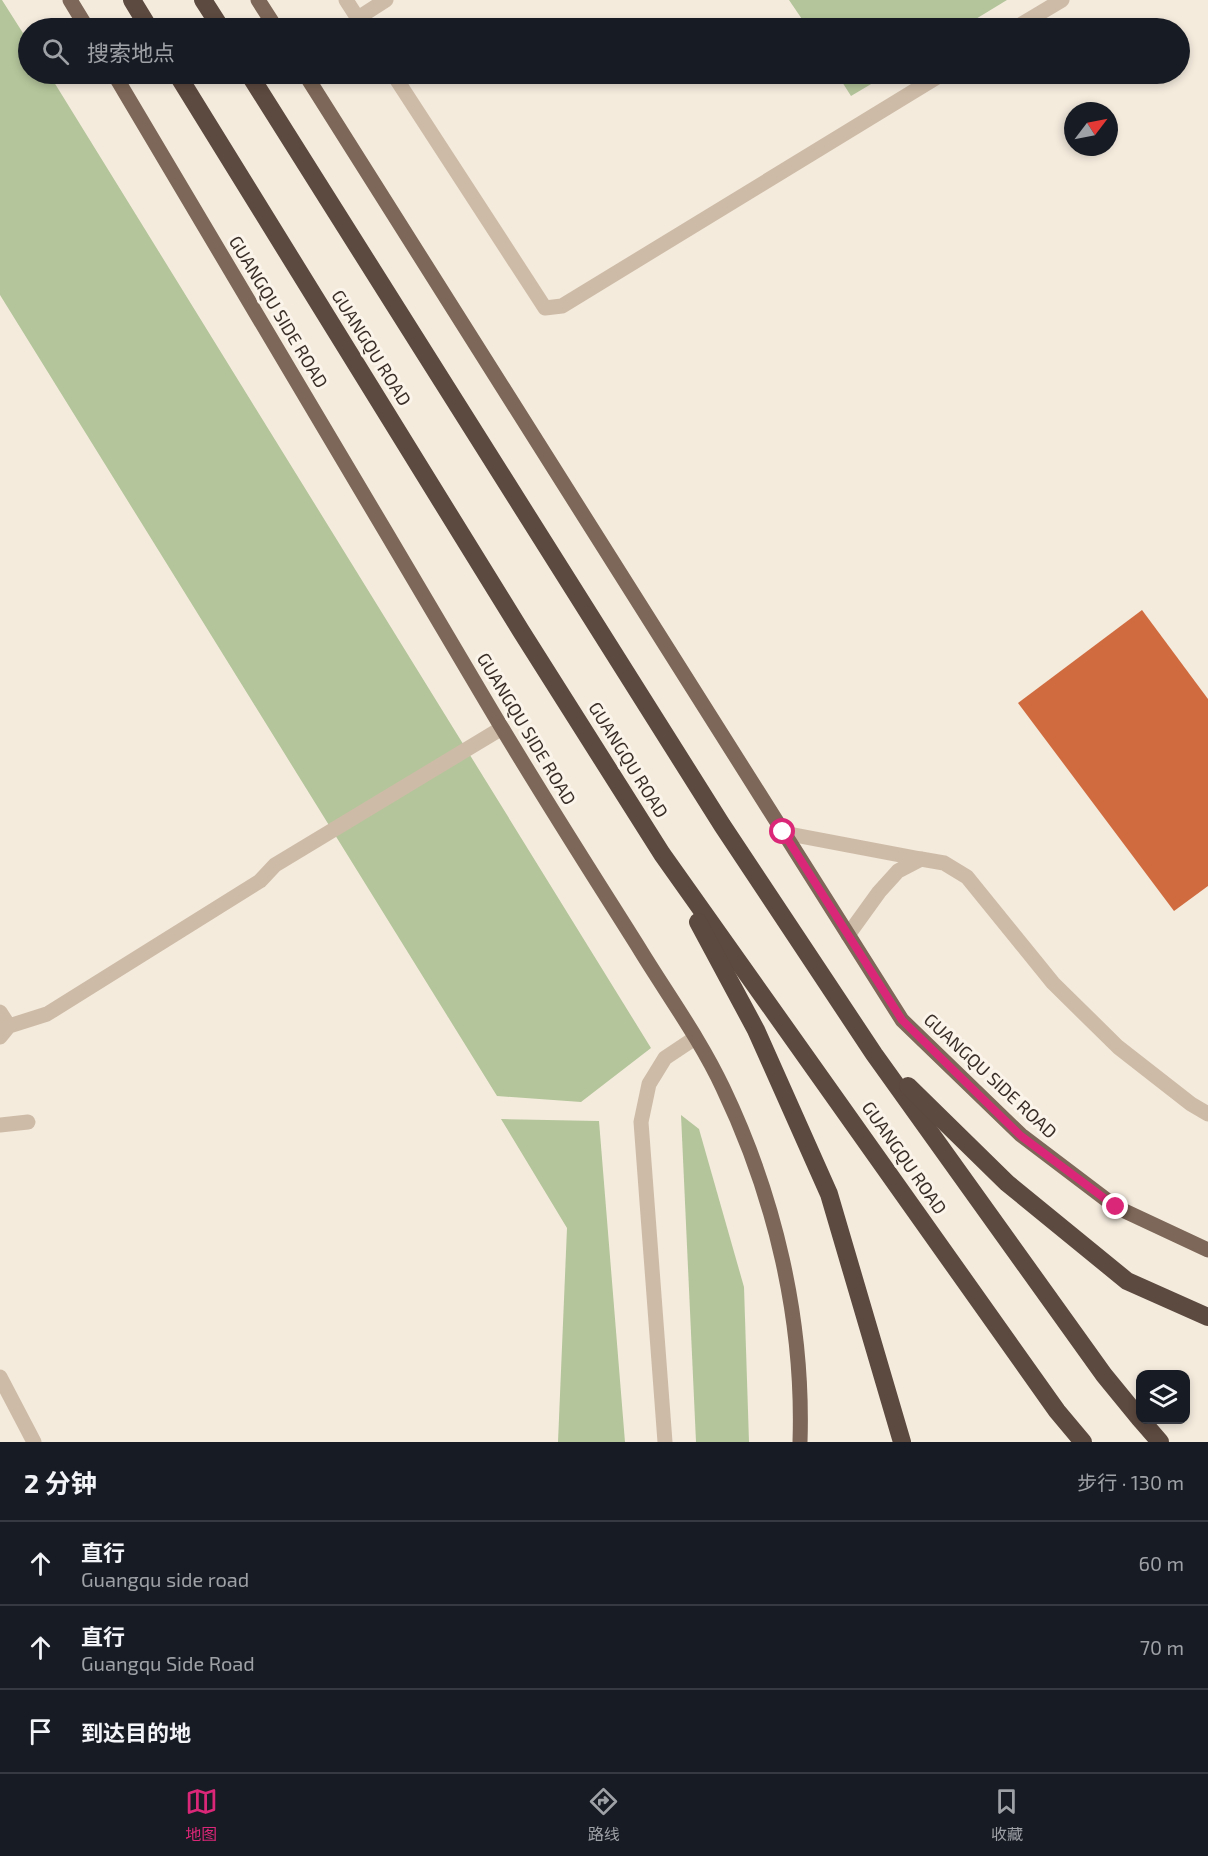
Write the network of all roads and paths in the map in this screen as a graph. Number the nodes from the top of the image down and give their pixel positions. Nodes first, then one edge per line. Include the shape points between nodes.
1 (70, 0) edge
2 (132, 0) edge
3 (203, 0) edge
4 (258, 0) edge
5 (346, 0) edge
6 (386, 0) edge
7 (1062, 0) edge
8 (81, 18) edge
9 (143, 18) edge
10 (215, 18) edge
11 (270, 18) edge
12 (358, 18) edge
13 (366, 18) edge
14 (1032, 18) edge
15 (120, 84) edge
16 (183, 84) edge
17 (255, 84) edge
18 (310, 84) edge
19 (399, 84) edge
20 (926, 84) edge
21 (502, 728) junction
22 (783, 832) junction
23 (662, 854) junction
24 (921, 859) junction
25 (848, 935) junction
26 (0, 1012) edge
27 (4, 1031) edge
28 (695, 1038) junction
29 (874, 1054) junction
30 (1208, 1114) edge
31 (28, 1122) dead end
32 (0, 1125) edge
33 (1208, 1250) edge
34 (1208, 1317) edge
35 (0, 1377) edge
36 (1136, 1413) edge
37 (1145, 1424) edge
38 (34, 1442) edge
39 (665, 1442) edge
40 (800, 1442) edge
41 (902, 1442) edge
42 (1083, 1442) edge
43 (1160, 1442) edge

1 - 8 main road
2 - 9 highway
3 - 10 highway
4 - 11 main road
5 - 12 street
6 - 13 street
7 - 14 street
15 - 21 main road, GUANGQU SIDE ROAD
16 - 23 highway, GUANGQU ROAD
17 - 29 highway, GUANGQU ROAD via 722,825
18 - 22 main road, GUANGQU SIDE ROAD
19 - 20 street via 545,308 562,306
21 - 27 street via 275,866 260,881 48,1014
21 - 28 main road, GUANGQU SIDE ROAD
22 - 24 street
22 - 25 main road, GUANGQU SIDE ROAD
23 - 41 highway via 756,1030 829,1194
23 - 42 highway, GUANGQU ROAD via 1057,1411
24 - 25 street via 898,871
24 - 30 street via 944,863 967,877 1053,983 1110,1039
25 - 33 main road, GUANGQU SIDE ROAD via 902,1020 1021,1136 1116,1207
26 - 27 street
28 - 39 street via 665,1058 649,1084 641,1122
28 - 40 main road, GUANGQU SIDE ROAD via 722,1086 756,1165 781,1249 795,1334
29 - 34 highway via 1007,1183 1127,1281
29 - 36 highway, GUANGQU ROAD via 1104,1376
31 - 32 street
35 - 38 street
37 - 43 highway, GUANGQU ROAD

